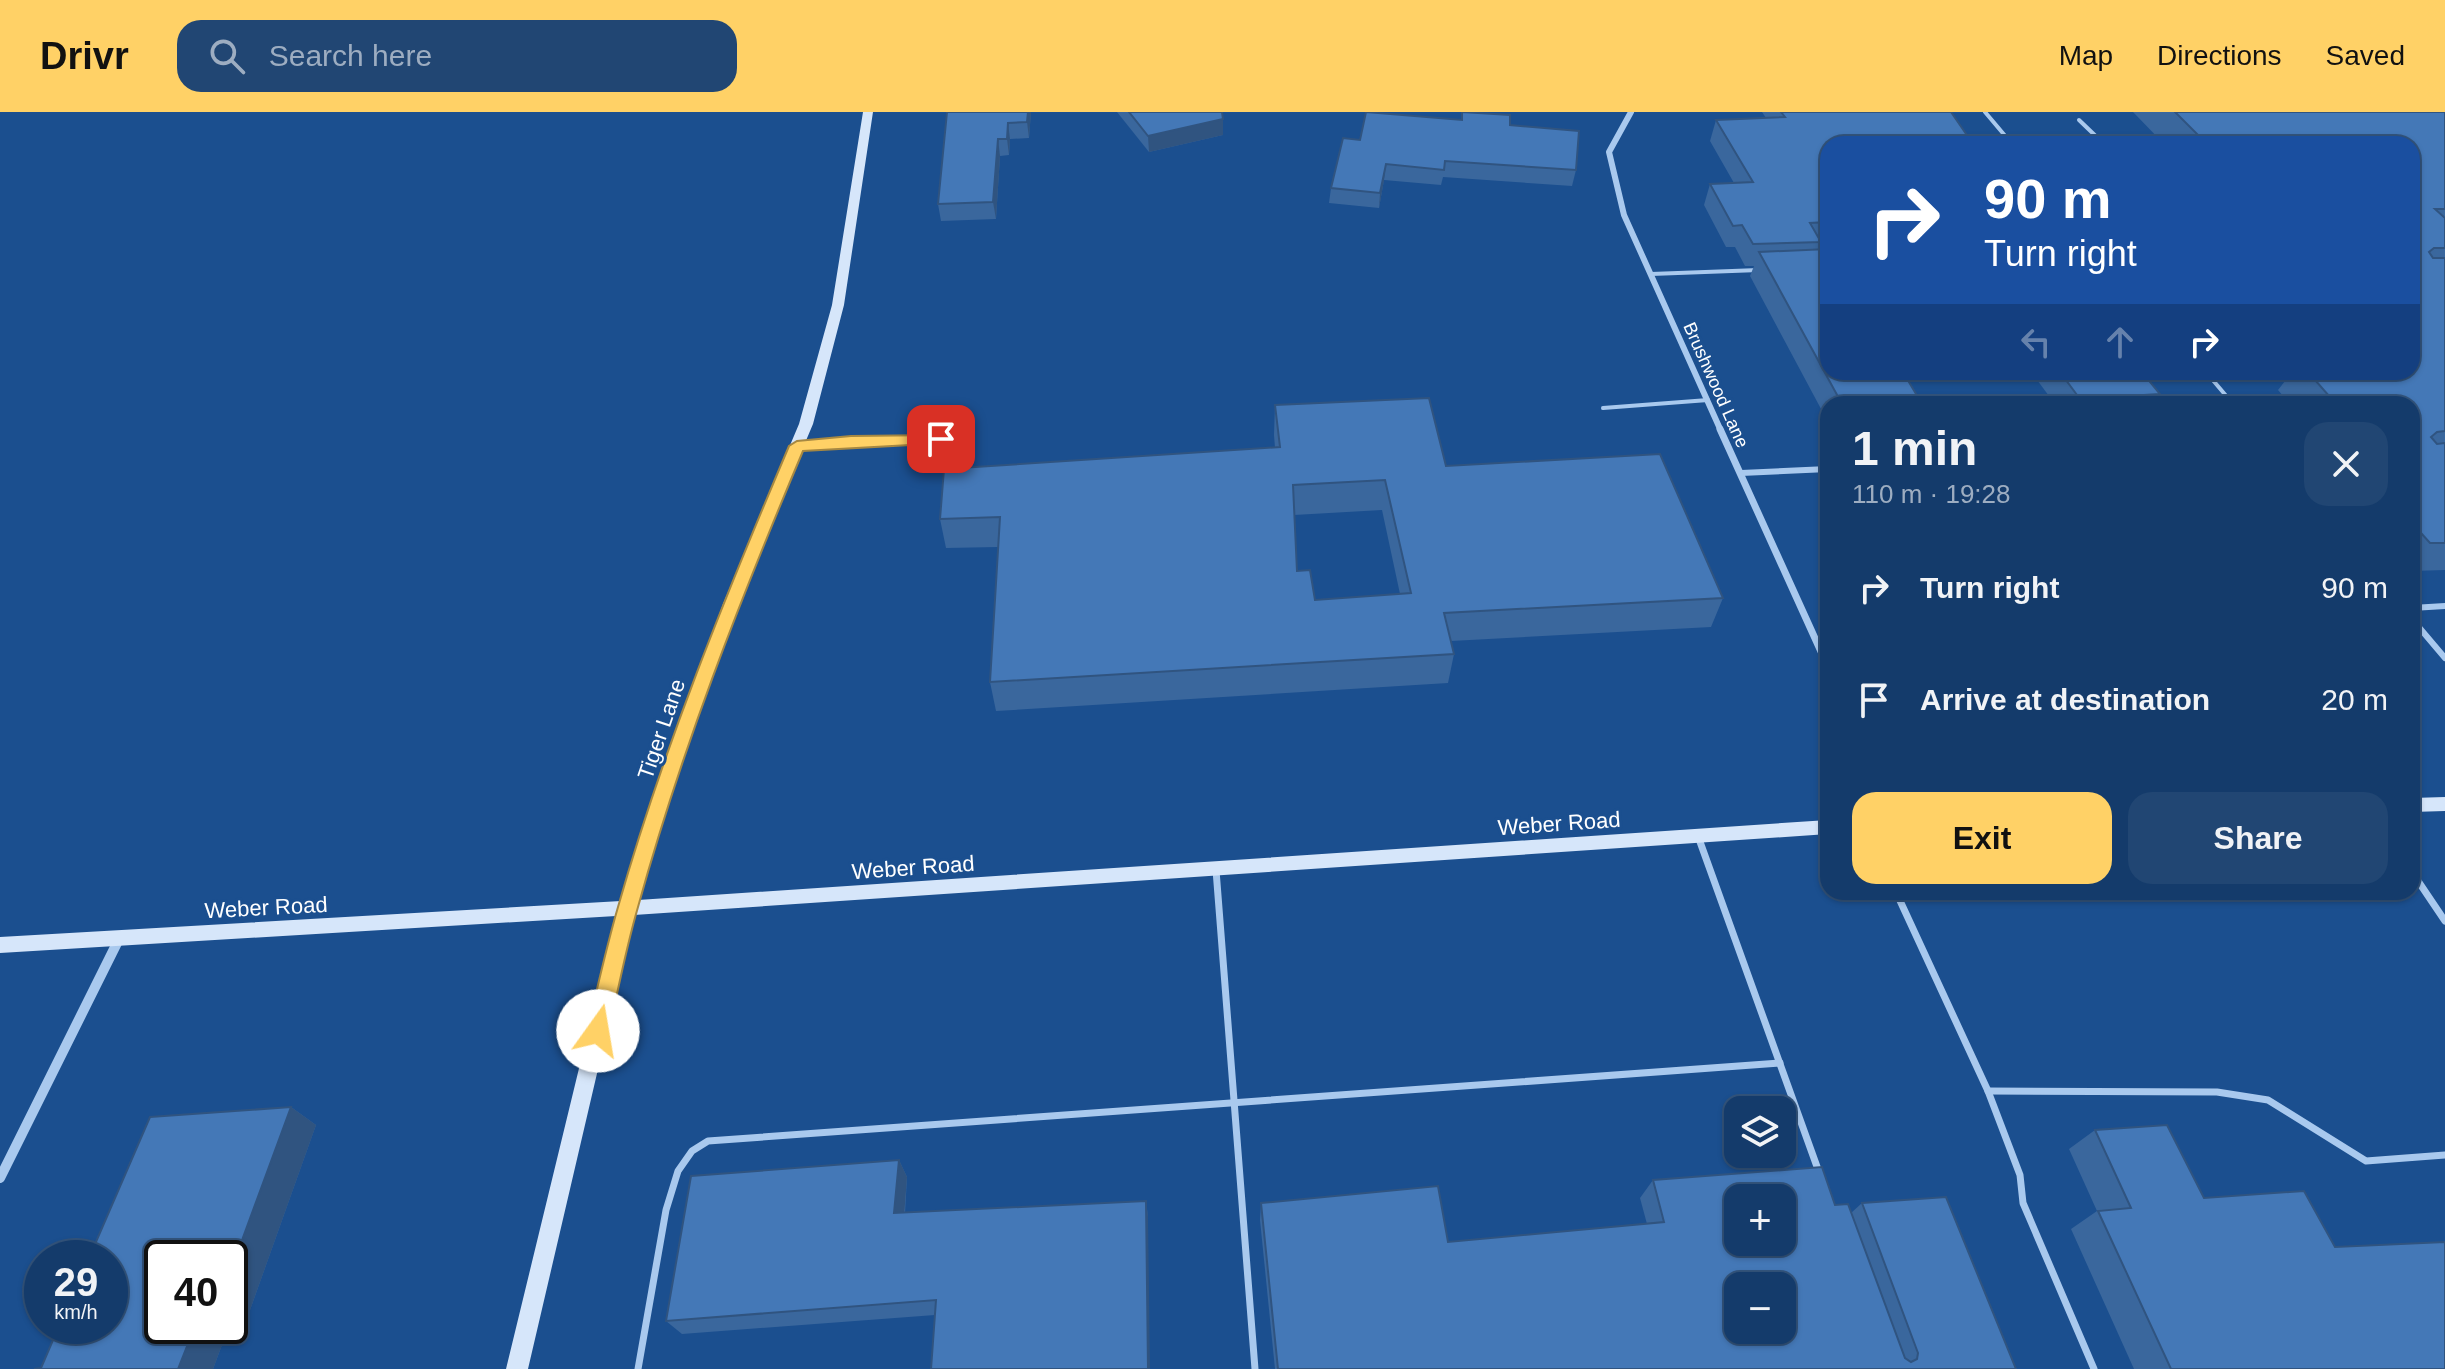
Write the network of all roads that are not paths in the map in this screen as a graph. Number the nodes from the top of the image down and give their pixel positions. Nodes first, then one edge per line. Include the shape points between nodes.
1 (868, 112) edge
2 (1631, 112) edge
3 (1985, 112) edge
4 (2079, 120) dead end
5 (2005, 136) edge
6 (2096, 136) edge
7 (1770, 270) edge
8 (1651, 274) junction
9 (2213, 380) edge
10 (2226, 396) edge
11 (1708, 400) junction
12 (1603, 408) dead end
13 (941, 439) dead end
14 (797, 446) junction
15 (1820, 469) edge
16 (1741, 473) junction
17 (2445, 606) edge
18 (2420, 608) edge
19 (2420, 628) edge
20 (1820, 649) edge
21 (2445, 658) edge
22 (2445, 804) edge
23 (2420, 805) edge
24 (1820, 828) edge
25 (1698, 836) junction
26 (1216, 868) junction
27 (2420, 884) edge
28 (1900, 900) edge
29 (627, 908) junction
30 (2445, 921) edge
31 (119, 938) junction
32 (0, 945) edge
33 (1780, 1063) junction
34 (1988, 1091) junction
35 (1235, 1104) junction
36 (2445, 1155) edge
37 (0, 1178) edge
38 (1822, 1180) edge
39 (517, 1369) edge
40 (638, 1369) edge
41 (1255, 1369) edge
42 (2094, 1369) edge

1 - 14 street, Tiger Lane via 838,305
2 - 8 street, Brushwood Lane via 1609,152 1624,215
3 - 5 lane
4 - 6 lane
7 - 8 lane
8 - 11 street, Brushwood Lane
9 - 10 lane
11 - 12 lane
11 - 16 street, Brushwood Lane
13 - 14 lane
14 - 29 street, Tiger Lane via 730,604
15 - 16 lane
16 - 20 street, Brushwood Lane
17 - 18 lane
19 - 21 lane
22 - 23 street
24 - 25 street, Weber Road
25 - 26 street, Weber Road
25 - 33 lane
26 - 29 street, Weber Road
26 - 35 lane
27 - 30 lane
28 - 34 lane
29 - 31 street, Weber Road
29 - 39 street, Tiger Lane
31 - 32 street, Weber Road
31 - 37 street
33 - 35 lane
33 - 38 lane
34 - 36 lane via 2217,1092 2268,1100 2366,1161
34 - 42 lane via 2020,1175 2023,1203
35 - 40 lane via 708,1141 692,1151 678,1171 666,1210
35 - 41 lane

